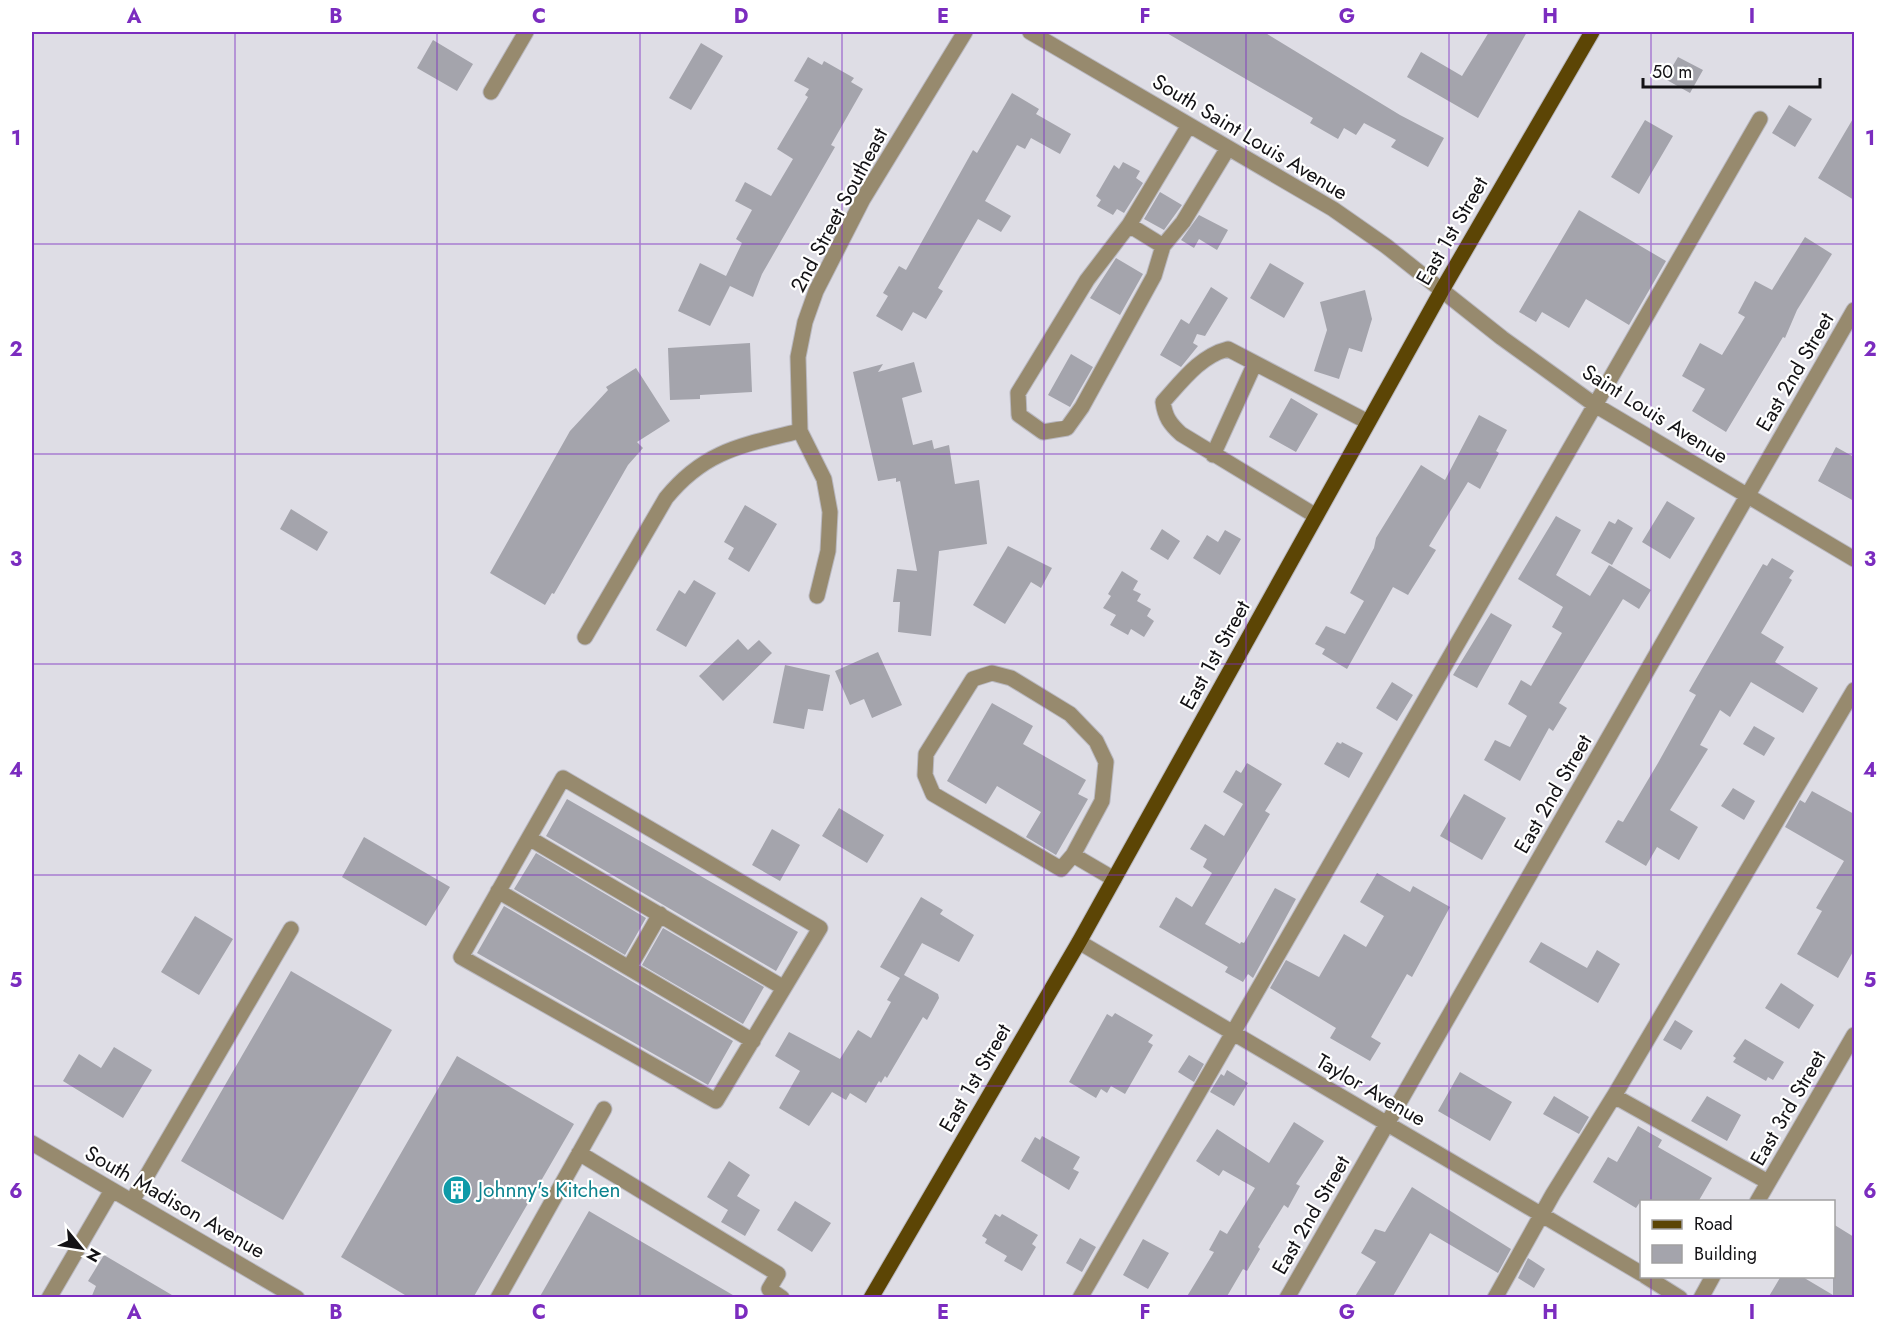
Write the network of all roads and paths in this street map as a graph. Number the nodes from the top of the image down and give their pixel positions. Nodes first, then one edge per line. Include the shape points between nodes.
1 (526, 32) edge
2 (965, 32) edge
3 (1030, 32) edge
4 (1592, 32) edge
5 (491, 93) dead end
6 (1760, 118) dead end
7 (1190, 125) junction
8 (1228, 148) junction
9 (1129, 225) junction
10 (1163, 246) junction
11 (1442, 290) junction
12 (1854, 310) edge
13 (1255, 363) junction
14 (1595, 405) junction
15 (1368, 422) junction
16 (800, 431) junction
17 (1213, 454) junction
18 (1748, 496) junction
19 (1316, 516) junction
20 (1854, 559) edge
21 (817, 596) dead end
22 (585, 638) dead end
23 (1854, 690) edge
24 (529, 838) junction
25 (1073, 855) junction
26 (1114, 879) junction
27 (498, 891) junction
28 (660, 914) junction
29 (291, 929) dead end
30 (1078, 942) junction
31 (629, 968) junction
32 (784, 988) junction
33 (1233, 1033) junction
34 (1854, 1035) edge
35 (753, 1041) junction
36 (1614, 1096) junction
37 (604, 1109) dead end
38 (1389, 1124) junction
39 (32, 1143) edge
40 (579, 1153) junction
41 (1768, 1182) junction
42 (112, 1190) junction
43 (1758, 1200) edge
44 (132, 1201) junction
45 (1542, 1215) junction
46 (1640, 1273) edge
47 (1648, 1278) edge
48 (1712, 1278) edge
49 (49, 1298) edge
50 (297, 1298) edge
51 (498, 1298) edge
52 (782, 1298) edge
53 (871, 1298) edge
54 (1080, 1298) edge
55 (1287, 1298) edge
56 (1496, 1298) edge
57 (1680, 1298) edge
58 (1701, 1298) edge

1 - 5 street
2 - 16 street, 2nd Street Southeast via 863,200 816,291 798,357
3 - 7 street, South Saint Louis Avenue
4 - 11 main road, East 1st Street
6 - 14 street
7 - 8 street, South Saint Louis Avenue
7 - 9 street
8 - 10 street via 1184,222
8 - 11 street, South Saint Louis Avenue via 1333,210
9 - 10 street
9 - 10 street via 1087,280 1018,393 1019,416 1043,432 1067,428 1082,407 1154,276
11 - 14 street, Saint Louis Avenue
11 - 15 main road, East 1st Street
12 - 18 street, East 2nd Street
13 - 15 street
13 - 17 street
13 - 17 street via 1228,349 1214,353 1189,372 1163,402 1171,425
14 - 18 street, Saint Louis Avenue
14 - 33 street
15 - 19 main road, East 1st Street
16 - 21 street via 824,479 830,512 828,551
16 - 22 street via 717,456 696,466 678,483
17 - 19 street
18 - 20 street, Saint Louis Avenue
18 - 38 street, East 2nd Street
19 - 26 main road, East 1st Street
23 - 36 street
24 - 27 street
24 - 28 street
24 - 32 street via 563,778 820,928
25 - 25 street via 1102,801 1106,762 1096,741 1070,714 1011,678 992,673 973,680 926,754 925,775 933,794 1061,868
25 - 26 street
26 - 30 main road, East 1st Street
27 - 31 street
27 - 35 street via 461,957 716,1101
28 - 31 street
28 - 32 street
29 - 44 street
30 - 33 street, Taylor Avenue
30 - 53 main road, East 1st Street
31 - 35 street
32 - 35 street
33 - 38 street, Taylor Avenue
33 - 54 street
34 - 41 street, East 3rd Street
36 - 41 street
36 - 45 street
37 - 40 street
38 - 45 street, Taylor Avenue
38 - 55 street, East 2nd Street
39 - 42 street, South Madison Avenue
40 - 51 street
40 - 52 street via 778,1274 768,1289
41 - 43 street, East 3rd Street
42 - 44 street, South Madison Avenue
42 - 49 street
44 - 50 street, South Madison Avenue
45 - 46 street, Taylor Avenue
45 - 56 street
47 - 57 street, Taylor Avenue
48 - 58 street

